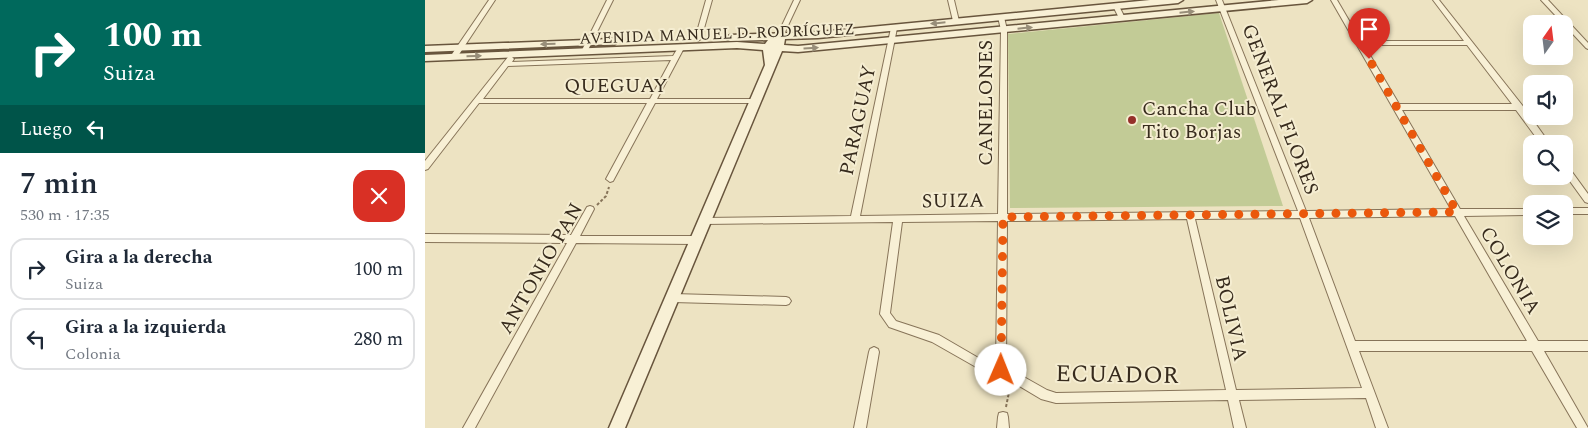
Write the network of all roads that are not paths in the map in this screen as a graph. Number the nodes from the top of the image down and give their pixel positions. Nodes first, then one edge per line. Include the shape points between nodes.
1 (492, 0) edge
2 (610, 0) edge
3 (709, 0) edge
4 (797, 0) edge
5 (951, 0) edge
6 (1172, 0) edge
7 (1307, 0) edge
8 (1335, 0) edge
9 (1436, 0) edge
10 (1544, 0) edge
11 (1221, 4) edge
12 (1117, 6) junction
13 (1001, 17) junction
14 (1122, 18) junction
15 (956, 21) junction
16 (894, 28) junction
17 (1004, 30) junction
18 (780, 36) junction
19 (698, 39) junction
20 (892, 41) junction
21 (1360, 43) junction
22 (1469, 43) junction
23 (587, 47) junction
24 (1588, 47) edge
25 (460, 48) junction
26 (681, 48) junction
27 (767, 48) junction
28 (779, 48) junction
29 (425, 49) edge
30 (513, 55) junction
31 (454, 57) junction
32 (425, 58) edge
33 (676, 58) junction
34 (507, 64) junction
35 (770, 65) junction
36 (477, 101) junction
37 (651, 101) junction
38 (755, 102) junction
39 (1398, 107) junction
40 (1519, 107) junction
41 (1539, 135) edge
42 (425, 167) edge
43 (610, 179) road end
44 (1573, 179) edge
45 (1588, 200) edge
46 (590, 210) road end
47 (1573, 211) edge
48 (1588, 211) edge
49 (1457, 212) junction
50 (1523, 212) edge
51 (1303, 214) junction
52 (1190, 215) junction
53 (1003, 217) junction
54 (855, 219) junction
55 (898, 219) junction
56 (705, 221) junction
57 (425, 238) edge
58 (574, 240) junction
59 (696, 240) junction
60 (673, 298) junction
61 (786, 301) dead end
62 (885, 314) joint
63 (1352, 346) junction
64 (1536, 346) junction
65 (1588, 346) edge
66 (874, 352) dead end
67 (1001, 370) junction
68 (1369, 393) junction
69 (1232, 396) junction
70 (469, 428) edge
71 (617, 428) edge
72 (860, 428) edge
73 (1240, 428) edge
74 (1382, 428) edge
75 (1583, 428) edge

1 - 25 street
2 - 23 street
3 - 19 street
4 - 18 street
5 - 15 street
6 - 12 street, AVENIDA MANUEL D. RODRÍGUEZ
7 - 11 street, AVENIDA MANUEL D. RODRÍGUEZ
8 - 21 street, COLONIA
9 - 22 street
10 - 24 street
14 -> 11 street, AVENIDA MANUEL D. RODRÍGUEZ
11 - 51 street, GENERAL FLORES
12 - 13 street, AVENIDA MANUEL D. RODRÍGUEZ
12 - 14 street
13 - 15 street, AVENIDA MANUEL D. RODRÍGUEZ
13 - 17 street, CANELONES
17 -> 14 street, AVENIDA MANUEL D. RODRÍGUEZ
15 -> 16 street, AVENIDA MANUEL D. RODRÍGUEZ
16 - 18 street, AVENIDA MANUEL D. RODRÍGUEZ
16 - 20 street, PARAGUAY
17 - 20 street, AVENIDA MANUEL D. RODRÍGUEZ
17 - 53 street, CANELONES
18 - 19 street, AVENIDA MANUEL D. RODRÍGUEZ
18 - 27 street
18 - 28 street
19 - 23 street, AVENIDA MANUEL D. RODRÍGUEZ
28 -> 20 street, AVENIDA MANUEL D. RODRÍGUEZ
20 - 54 street, PARAGUAY
21 - 22 street
21 - 39 street, COLONIA
22 - 40 street
23 -> 25 street, AVENIDA MANUEL D. RODRÍGUEZ
23 - 26 street, AVENIDA MANUEL D. RODRÍGUEZ
23 - 30 street, AVENIDA MANUEL D. RODRÍGUEZ
25 - 29 street, AVENIDA MANUEL D. RODRÍGUEZ
25 - 31 street
26 - 27 street, AVENIDA MANUEL D. RODRÍGUEZ via 737,45
26 - 33 street
27 - 28 street, AVENIDA MANUEL D. RODRÍGUEZ
27 - 35 street
28 - 35 street
31 -> 30 street, AVENIDA MANUEL D. RODRÍGUEZ
30 - 34 street
31 - 32 street, AVENIDA MANUEL D. RODRÍGUEZ
33 - 34 street, AVENIDA MANUEL D. RODRÍGUEZ
33 - 37 street
34 - 36 street
35 - 38 street
36 - 37 street, QUEGUAY
36 - 42 street
37 - 38 street, QUEGUAY
37 - 43 street
38 - 56 street
39 - 40 street
39 - 49 street, COLONIA
40 - 41 street
44 - 45 street
46 - 58 street, ANTONIO PAN
47 - 48 street
49 - 50 street, SUIZA
49 - 51 street, SUIZA
49 - 64 street, COLONIA
51 - 52 street, SUIZA
51 - 63 street, GENERAL FLORES
52 - 53 street, SUIZA
52 - 69 street, BOLIVIA
53 - 55 street, SUIZA
53 - 67 street, CANELONES
54 - 55 street, SUIZA
54 - 56 street, SUIZA
55 - 62 street
56 - 59 street
57 - 58 street
58 - 59 street
58 - 70 street, ANTONIO PAN
59 - 60 street
60 - 61 street
60 - 71 street
62 - 67 street, ECUADOR via 893,324 935,338 980,364
63 - 64 street
63 - 68 street, GENERAL FLORES
64 - 65 street
64 - 75 street, COLONIA
66 - 72 street
67 - 69 street, ECUADOR via 1055,398
68 - 69 street, ECUADOR
68 - 74 street, GENERAL FLORES
69 - 73 street, BOLIVIA

